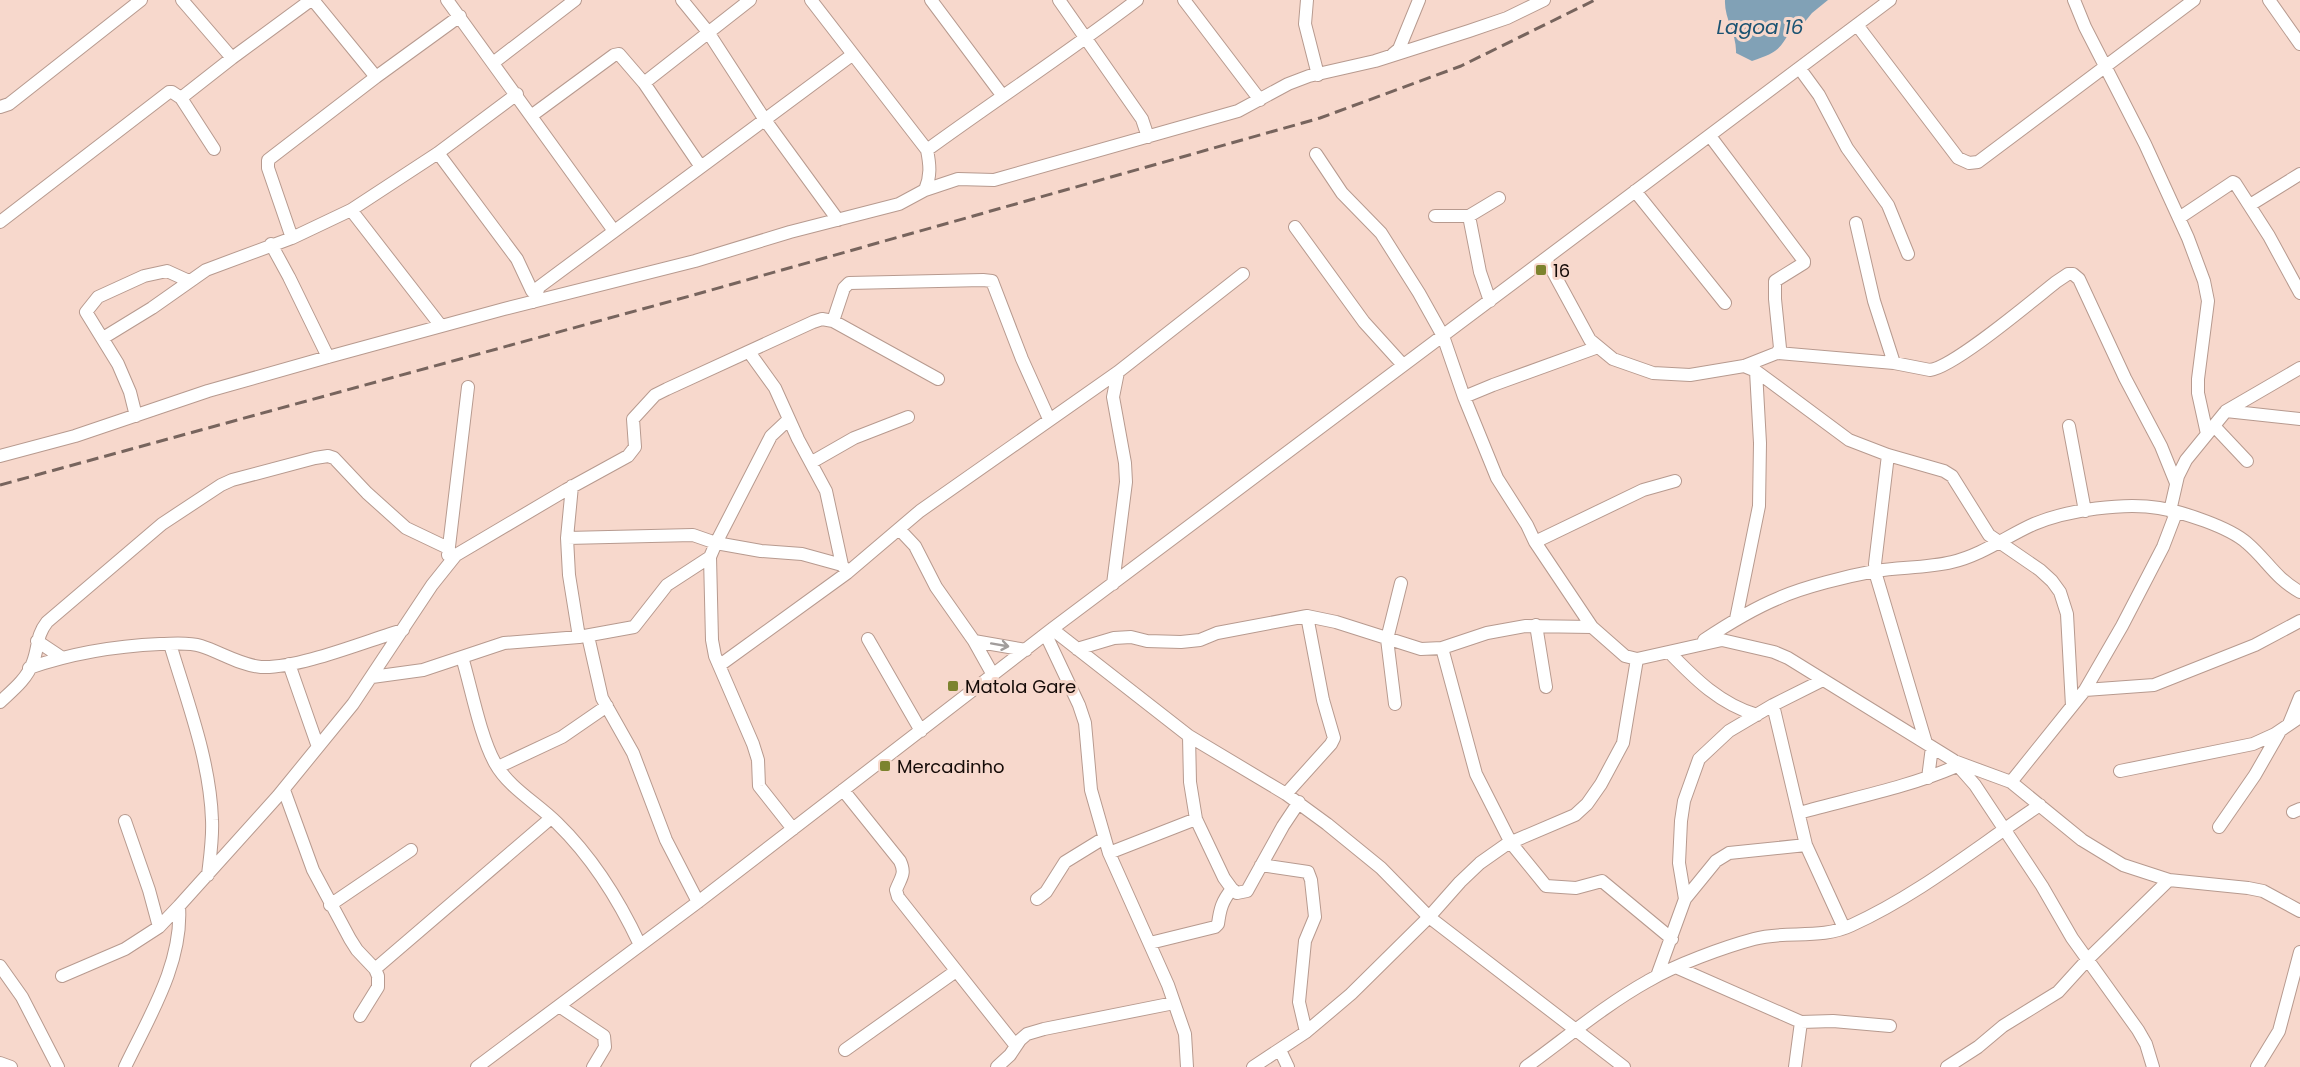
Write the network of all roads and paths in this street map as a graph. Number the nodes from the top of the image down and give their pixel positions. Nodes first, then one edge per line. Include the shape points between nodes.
1 (141, 0) edge
2 (182, 0) edge
3 (312, 0) edge
4 (447, 0) edge
5 (575, 0) edge
6 (682, 0) edge
7 (750, 0) edge
8 (811, 0) edge
9 (931, 0) edge
10 (1059, 0) edge
11 (1137, 0) edge
12 (1184, 0) edge
13 (1307, 0) edge
14 (1419, 0) edge
15 (1544, 0) edge
16 (1890, 0) edge
17 (2074, 0) edge
18 (2194, 0) edge
19 (2269, 0) edge
20 (459, 16) junction
21 (1857, 25) junction
22 (708, 32) junction
23 (1086, 39) junction
24 (2300, 44) edge
25 (852, 55) junction
26 (1393, 55) junction
27 (232, 58) junction
28 (493, 63) junction
29 (2105, 68) junction
30 (1800, 69) junction
31 (1318, 75) junction
32 (376, 77) junction
33 (644, 83) junction
34 (517, 94) junction
35 (1002, 95) junction
36 (182, 98) junction
37 (1260, 100) junction
38 (0, 107) edge
39 (531, 116) junction
40 (765, 120) junction
41 (1148, 136) junction
42 (1710, 136) junction
43 (214, 149) dead end
44 (927, 150) junction
45 (438, 153) junction
46 (1316, 154) dead end
47 (701, 167) junction
48 (2300, 174) edge
49 (925, 190) junction
50 (1635, 191) junction
51 (1498, 198) dead end
52 (2250, 205) junction
53 (351, 210) junction
54 (1435, 216) dead end
55 (1469, 216) junction
56 (2178, 218) junction
57 (838, 220) junction
58 (0, 222) edge
59 (1856, 223) dead end
60 (1295, 228) dead end
61 (614, 231) junction
62 (292, 238) junction
63 (271, 244) junction
64 (1908, 254) dead end
65 (1546, 259) junction
66 (1243, 274) dead end
67 (189, 281) junction
68 (2300, 293) edge
69 (535, 294) junction
70 (1490, 301) junction
71 (1725, 303) dead end
72 (833, 321) junction
73 (441, 326) junction
74 (1443, 336) junction
75 (104, 338) junction
76 (1598, 347) junction
77 (749, 352) junction
78 (1777, 352) junction
79 (328, 357) junction
80 (1894, 363) junction
81 (1403, 365) junction
82 (1744, 366) junction
83 (2300, 368) edge
84 (1756, 371) junction
85 (1118, 372) junction
86 (938, 379) dead end
87 (468, 387) dead end
88 (1464, 397) junction
89 (2226, 411) junction
90 (136, 416) junction
91 (908, 417) dead end
92 (1049, 419) junction
93 (2300, 419) edge
94 (788, 420) junction
95 (2069, 426) dead end
96 (2211, 430) junction
97 (1888, 455) junction
98 (0, 456) edge
99 (2247, 461) dead end
100 (812, 462) junction
101 (1675, 481) dead end
102 (2176, 483) junction
103 (572, 486) junction
104 (2085, 512) junction
105 (2173, 512) junction
106 (899, 529) junction
107 (567, 538) junction
108 (1535, 542) junction
109 (716, 543) junction
110 (1999, 543) junction
111 (448, 548) junction
112 (710, 557) junction
113 (447, 566) junction
114 (844, 569) junction
115 (1875, 572) junction
116 (1401, 583) dead end
117 (1113, 584) junction
118 (2300, 592) edge
119 (1307, 616) junction
120 (1736, 619) junction
121 (2300, 621) edge
122 (1536, 625) junction
123 (1592, 627) junction
124 (403, 630) junction
125 (1049, 632) junction
126 (583, 636) junction
127 (868, 639) dead end
128 (1387, 639) junction
129 (974, 640) junction
130 (37, 641) junction
131 (170, 644) junction
132 (1697, 645) junction
133 (1442, 648) junction
134 (1077, 649) junction
135 (1026, 650) junction
136 (1669, 652) junction
137 (62, 657) junction
138 (462, 657) junction
139 (1637, 659) junction
140 (289, 664) junction
141 (720, 665) junction
142 (29, 668) junction
143 (993, 675) junction
144 (372, 677) junction
145 (1823, 680) junction
146 (1546, 687) dead end
147 (2085, 690) junction
148 (2300, 697) edge
149 (0, 702) edge
150 (1395, 704) dead end
151 (1773, 705) junction
152 (607, 706) junction
153 (2072, 706) junction
154 (1757, 714) junction
155 (2290, 723) edge
156 (921, 731) junction
157 (1189, 736) junction
158 (1929, 745) junction
159 (318, 747) junction
160 (1955, 763) junction
161 (498, 767) junction
162 (2120, 771) dead end
163 (1929, 778) junction
164 (2010, 782) junction
165 (284, 790) junction
166 (843, 790) junction
167 (1286, 794) junction
168 (1299, 802) junction
169 (2040, 805) junction
170 (1799, 813) junction
171 (551, 818) junction
172 (1196, 819) junction
173 (125, 821) dead end
174 (2219, 827) dead end
175 (2005, 828) junction
176 (793, 829) junction
177 (1104, 838) junction
178 (1511, 843) junction
179 (1806, 845) junction
180 (411, 850) dead end
181 (1109, 853) junction
182 (1261, 865) junction
183 (208, 875) junction
184 (2169, 880) junction
185 (1232, 889) junction
186 (1037, 899) dead end
187 (1685, 899) junction
188 (698, 902) junction
189 (330, 905) junction
190 (179, 906) junction
191 (2300, 911) edge
192 (1429, 917) junction
193 (159, 927) junction
194 (1844, 928) junction
195 (1672, 939) junction
196 (1150, 943) junction
197 (640, 945) junction
198 (2300, 952) edge
199 (2088, 959) junction
200 (0, 966) edge
201 (1678, 968) junction
202 (375, 969) junction
203 (956, 971) junction
204 (62, 976) dead end
205 (1658, 976) junction
206 (1174, 1003) junction
207 (559, 1006) junction
208 (360, 1016) dead end
209 (1800, 1022) junction
210 (1890, 1026) dead end
211 (1577, 1030) junction
212 (1306, 1032) junction
213 (1016, 1046) junction
214 (845, 1050) dead end
215 (1280, 1050) junction
216 (0, 1063) edge
217 (11, 1067) edge
218 (58, 1067) edge
219 (125, 1067) edge
220 (477, 1067) edge
221 (593, 1067) edge
222 (996, 1067) edge
223 (1187, 1067) edge
224 (1253, 1067) edge
225 (1288, 1067) edge
226 (1526, 1067) edge
227 (1624, 1067) edge
228 (1795, 1067) edge
229 (1947, 1067) edge
230 (2152, 1067) edge
231 (2258, 1067) edge

1 - 38 street via 9,104
2 - 27 street
3 - 27 street
3 - 32 street
4 - 20 street
5 - 28 street
6 - 22 street
7 - 22 street
8 - 25 street
9 - 35 street
10 - 23 street
11 - 23 street
12 - 37 street
13 - 31 street via 1305,24
14 - 26 street
15 - 26 street via 1470,32
16 - 21 street
17 - 29 street
18 - 29 street
19 - 24 street
20 - 28 street
20 - 32 street
21 - 29 street via 1958,158 1969,163 1978,162
21 - 30 street
22 - 33 street
22 - 40 street
23 - 35 street
23 - 41 street via 1142,119
25 - 40 street
25 - 44 street
26 - 31 street
27 - 36 street
28 - 34 street
29 - 56 street
30 - 42 street
30 - 64 street via 1819,95 1847,148 1888,205
31 - 37 street via 1288,84
32 - 62 street via 268,160
33 - 39 street via 616,54
33 - 47 street
34 - 39 street
34 - 45 street
35 - 44 street
36 - 43 street
36 - 58 street via 172,92 166,94
37 - 41 street via 1238,111
39 - 61 street
40 - 47 street
40 - 57 street
41 - 49 street via 994,180 958,179
42 - 50 street
42 - 78 street via 1804,261 1775,281 1780,348
44 - 49 street via 930,179
45 - 53 street
45 - 69 street via 517,259
46 - 74 street via 1341,193 1381,233
47 - 61 street
48 - 52 street
49 - 57 street via 899,204
50 - 65 street
50 - 71 street
51 - 55 street
52 - 56 street via 2233,182
52 - 68 street
53 - 62 street
53 - 73 street
54 - 55 street
55 - 70 street
56 - 96 street via 2197,261 2208,302 2198,393
57 - 69 street via 695,261
59 - 80 street via 1874,301
60 - 81 street via 1364,322
61 - 69 street
62 - 63 street
63 - 67 street via 206,270
63 - 79 street
65 - 70 street
65 - 76 street via 1590,340
66 - 85 street
67 - 75 street
67 - 75 street via 158,272 98,297 86,312
69 - 73 street via 504,309
70 - 74 street
72 - 77 street via 813,322
72 - 86 street
72 - 92 street via 849,283 992,281
73 - 79 street
74 - 81 street
74 - 88 street
75 - 90 street via 130,392
76 - 82 street via 1613,359 1653,374 1690,375
76 - 88 street
77 - 94 street via 775,388
77 - 103 street via 655,395 633,419 633,451
78 - 80 street
78 - 82 street
79 - 90 street
80 - 102 street via 1930,370 1941,367 2056,282 2073,274 2079,279
81 - 117 street
82 - 84 street
83 - 89 street
84 - 97 street via 1849,440
84 - 120 street via 1759,506
85 - 92 street
85 - 117 street via 1113,397 1126,482
87 - 111 street
88 - 108 street via 1497,478
89 - 93 street
89 - 96 street
90 - 98 street
91 - 100 street via 854,438
92 - 106 street
94 - 100 street
94 - 109 street via 771,436
95 - 104 street
96 - 99 street
96 - 102 street via 2186,460
97 - 110 street via 1952,476 1982,526
97 - 115 street
100 - 114 street via 826,491
101 - 108 street via 1643,490
102 - 105 street
103 - 107 street
103 - 113 street via 456,555
104 - 105 street via 2133,504
104 - 110 street via 2039,522
105 - 118 street via 2230,532 2247,543 2279,578
105 - 147 street via 2163,547
106 - 114 street
106 - 129 street via 915,546 936,587
107 - 109 street via 693,535
107 - 126 street via 569,575
108 - 123 street
109 - 112 street
109 - 114 street via 802,554
110 - 115 street via 1950,562
110 - 153 street via 2040,570 2060,592 2067,614
111 - 113 street
111 - 130 street via 406,528 328,456 221,485 162,524 47,621
112 - 126 street via 667,585 634,627
112 - 141 street via 712,640
113 - 124 street
114 - 141 street
115 - 120 street via 1780,597
115 - 158 street
116 - 128 street
117 - 125 street
119 - 128 street
119 - 134 street via 1217,633 1200,640 1123,637
119 - 167 street via 1334,738
120 - 132 street
121 - 147 street via 2255,645 2149,687
122 - 123 street
122 - 133 street via 1487,633
122 - 146 street
123 - 139 street via 1625,656
124 - 140 street
124 - 144 street
125 - 134 street
125 - 135 street
125 - 177 street via 1085,723 1091,790
126 - 138 street via 515,641
126 - 152 street
127 - 156 street
128 - 133 street via 1421,649
128 - 150 street
129 -> 135 street
129 - 143 street
130 - 137 street
130 - 142 street
131 - 137 street via 119,646
131 - 140 street via 200,645 260,667
131 - 183 street via 209,787 212,821
132 - 136 street
132 - 145 street via 1722,640 1774,652
133 - 178 street via 1476,774
134 - 157 street
135 - 143 street
136 - 139 street
136 - 154 street via 1711,692 1736,709
137 - 142 street
138 - 144 street via 423,670
138 - 161 street
139 - 178 street via 1623,743 1592,797 1575,815
140 - 159 street
141 - 176 street via 753,744 759,786
142 - 149 street via 22,682
143 - 156 street
144 - 159 street
145 - 151 street
145 - 158 street
147 - 153 street
148 - 155 street
151 - 154 street
151 - 170 street
152 - 161 street via 562,737
152 - 188 street via 633,753 666,840
153 - 164 street
154 - 187 street via 1729,731 1700,759 1681,820 1679,863
155 - 162 street via 2253,744
155 - 174 street
156 - 166 street
157 - 167 street
157 - 172 street
158 - 160 street
158 - 163 street
159 - 165 street
160 - 163 street
160 - 164 street
160 - 175 street via 1975,784
161 - 171 street
163 - 170 street
164 - 169 street
165 - 183 street
165 - 189 street
166 - 176 street
166 - 203 street via 900,861 904,877 898,897
167 - 168 street
168 - 182 street
168 - 192 street via 1381,868
169 - 175 street
169 - 184 street via 2104,855
170 - 179 street
171 - 197 street via 611,889
171 - 202 street
172 - 181 street
172 - 185 street
173 - 193 street
175 - 194 street via 1950,868
175 - 199 street
176 - 188 street
177 - 181 street
177 - 186 street via 1065,862
178 - 192 street via 1479,863
178 - 195 street via 1546,886 1576,888 1602,881
179 - 187 street via 1729,854 1716,861
179 - 194 street
180 - 189 street
181 - 196 street
182 - 185 street via 1247,891
182 - 212 street via 1308,872 1311,880 1315,917 1305,941 1299,980
183 - 190 street
184 - 191 street via 2248,888
184 - 199 street
185 - 196 street via 1223,900 1215,927
187 - 195 street
188 - 197 street
189 - 202 street via 357,950
190 - 193 street
190 - 219 street via 179,936 168,976
192 - 211 street
192 - 212 street
193 - 204 street via 125,949
194 - 201 street via 1821,934 1756,938
195 - 205 street
196 - 206 street
197 - 207 street
198 - 231 street via 2279,1031
199 - 229 street via 2058,992
199 - 230 street via 2138,1030
200 - 218 street via 22,997
201 - 205 street
201 - 209 street
202 - 208 street via 378,987
203 - 213 street
203 - 214 street
205 - 211 street
206 - 213 street via 1044,1029 1027,1034
206 - 223 street via 1185,1034
207 - 220 street
207 - 221 street via 604,1036 605,1047
209 - 210 street
209 - 228 street
211 - 226 street
211 - 227 street
212 - 215 street
213 - 222 street
215 - 224 street
215 - 225 street
216 - 217 street

